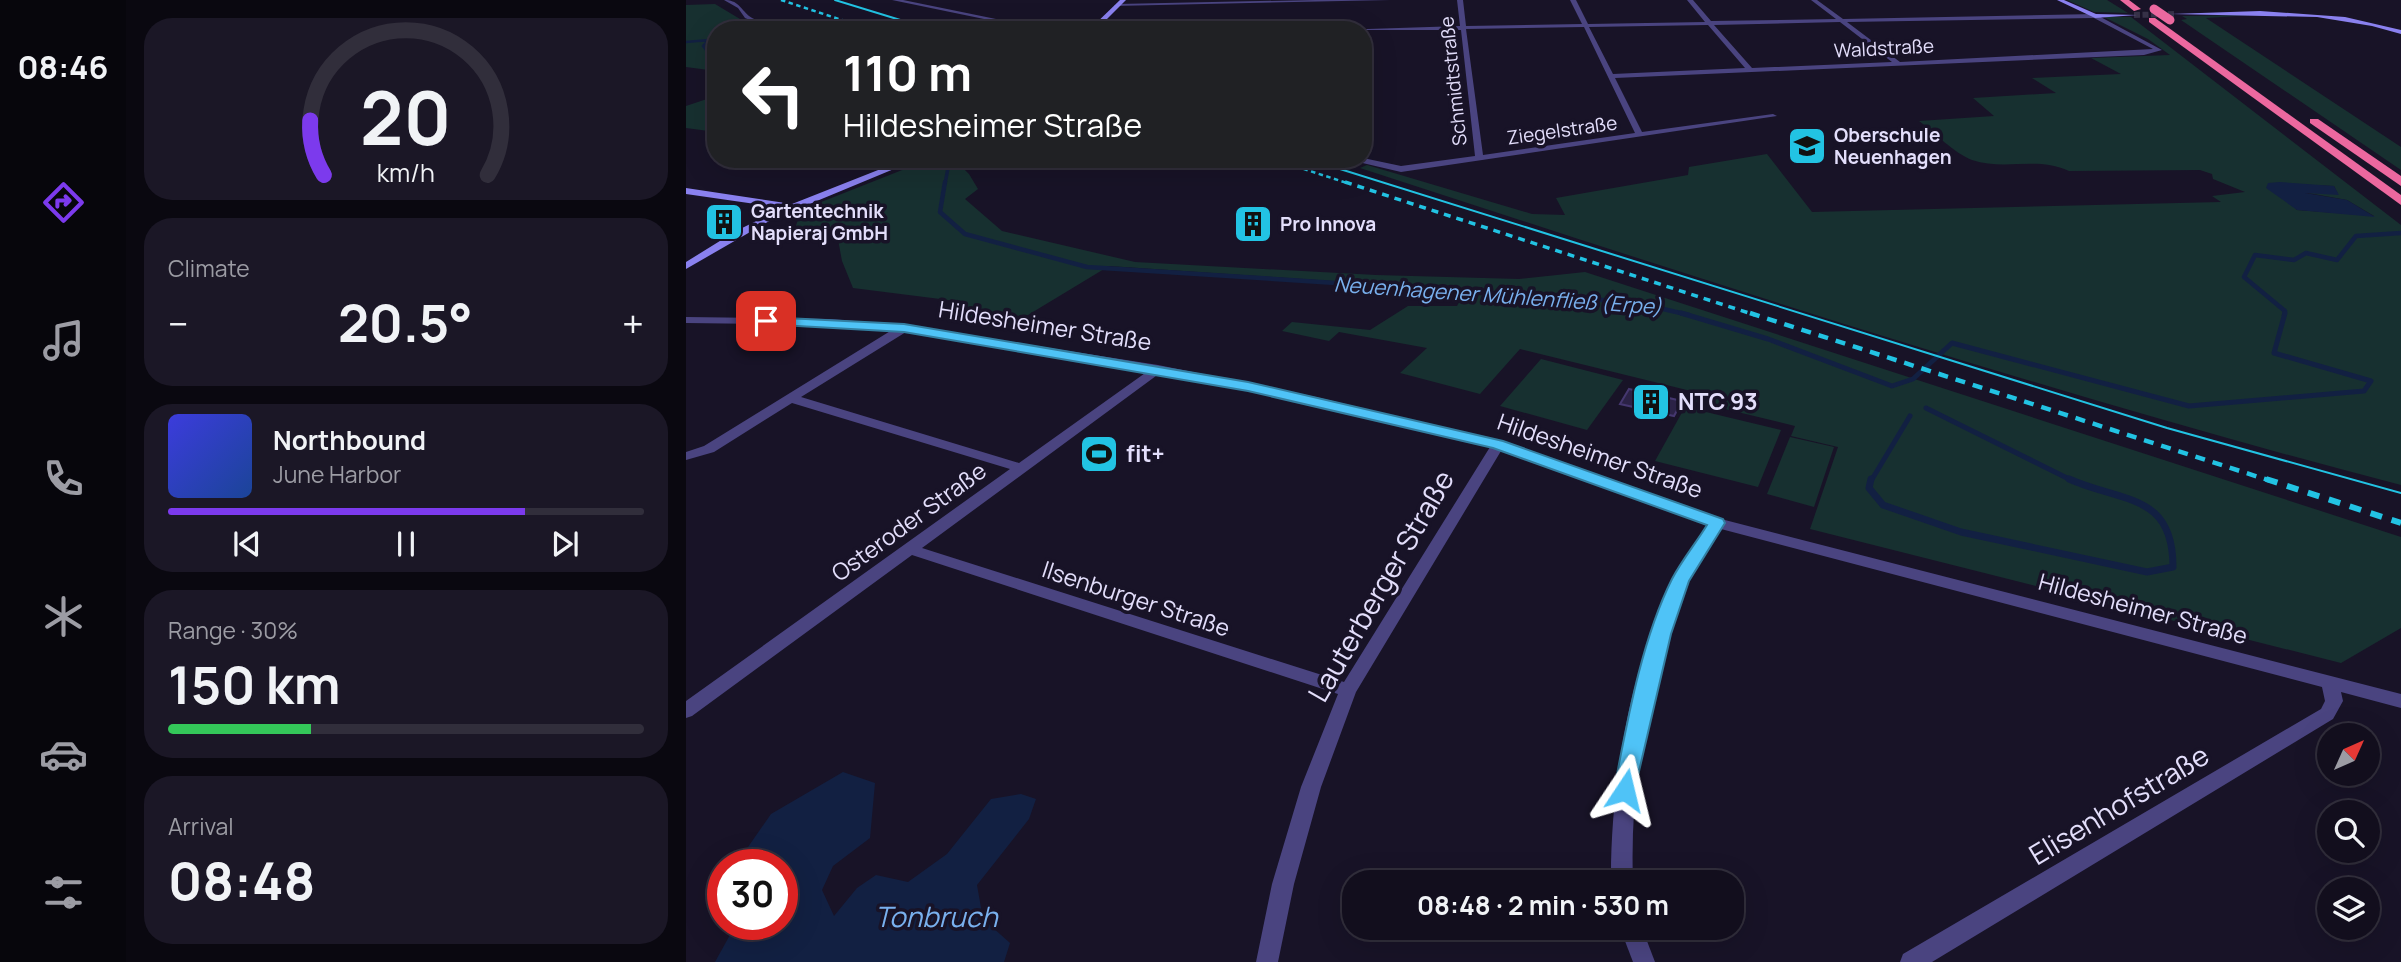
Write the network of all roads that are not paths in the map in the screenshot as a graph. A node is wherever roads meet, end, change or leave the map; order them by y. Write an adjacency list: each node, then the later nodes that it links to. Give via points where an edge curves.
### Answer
1 (727, 0): 21 (street)
2 (895, 0): 16 (street)
3 (958, 0): 16 (street)
4 (1123, 0): 15 (street)
5 (1363, 0): 6 (street); 14 (street)
6 (1387, 0)
7 (1460, 0): 27 (street, Schmidtstraße)
8 (1573, 0): 26 (street)
9 (1690, 0): 25 (street)
10 (1814, 0): 24 (street)
11 (2060, 0): 19 (street)
12 (2124, 0): 17 (highway)
13 (2141, 0): 18 (highway)
14 (1275, 1): 15 (street)
15 (1118, 6): 23 (street)
16 (937, 9): 22 (street)
17 (2135, 12): 18 (highway); 19 (street)
18 (2153, 15): 20 (highway, bridge); 42 (highway)
19 (2095, 16): 24 (street); 30 (street, Waldstraße, via 2159,50)
20 (2172, 17): 29 (street, via 2321,14); 33 (highway)
21 (757, 21)
22 (1000, 21)
23 (1102, 21)
24 (1841, 21): 25 (street); 30 (street)
25 (1709, 23): 26 (street); 31 (street)
26 (1584, 26): 27 (street); 32 (street)
27 (1463, 27): 28 (street); 37 (street, Schmidtstraße)
28 (1372, 29)
29 (2401, 32)
30 (1899, 64): 31 (street, Waldstraße)
31 (1750, 70): 32 (street, Waldstraße)
32 (1609, 76): 36 (street)
33 (2264, 86)
34 (2298, 110): 40 (highway)
35 (1773, 116): 36 (street, Ziegelstraße)
36 (1640, 135): 37 (street, Ziegelstraße)
37 (1479, 158): 38 (street, Ziegelstraße, via 1401,169)
38 (1372, 162)
39 (891, 168): 43 (street)
40 (2401, 182)
41 (686, 191): 43 (street)
42 (2401, 201)
43 (792, 207): 44 (street, via 729,238)
44 (686, 266)
45 (686, 320): 46 (street, Hildesheimer Straße)
46 (904, 328): 47 (street, Hildesheimer Straße); 48 (street)
47 (1158, 369): 49 (street, Hildesheimer Straße); 51 (street, Osteroder Straße)
48 (790, 398): 50 (street, via 709,449); 51 (street)
49 (1497, 445): 52 (street, Hildesheimer Straße); 55 (street, Lauterberger Straße)
50 (686, 456)
51 (1022, 468): 53 (street, Osteroder Straße)
52 (1717, 523): 54 (street, Hildesheimer Straße); 58 (street, via 1681,580 1661,634 1625,790)
53 (910, 549): 55 (street, Ilsenburger Straße); 57 (street, Osteroder Straße)
54 (2330, 683): 56 (street, Hildesheimer Straße); 62 (street, Elisenhofstraße, via 2334,701 2328,714)
55 (1348, 690): 60 (street, Lauterberger Straße, via 1311,787)
56 (2401, 701)
57 (686, 711)
58 (1621, 870)
59 (1636, 940): 61 (street)
60 (1267, 962)
61 (1644, 962)
62 (1911, 962)

